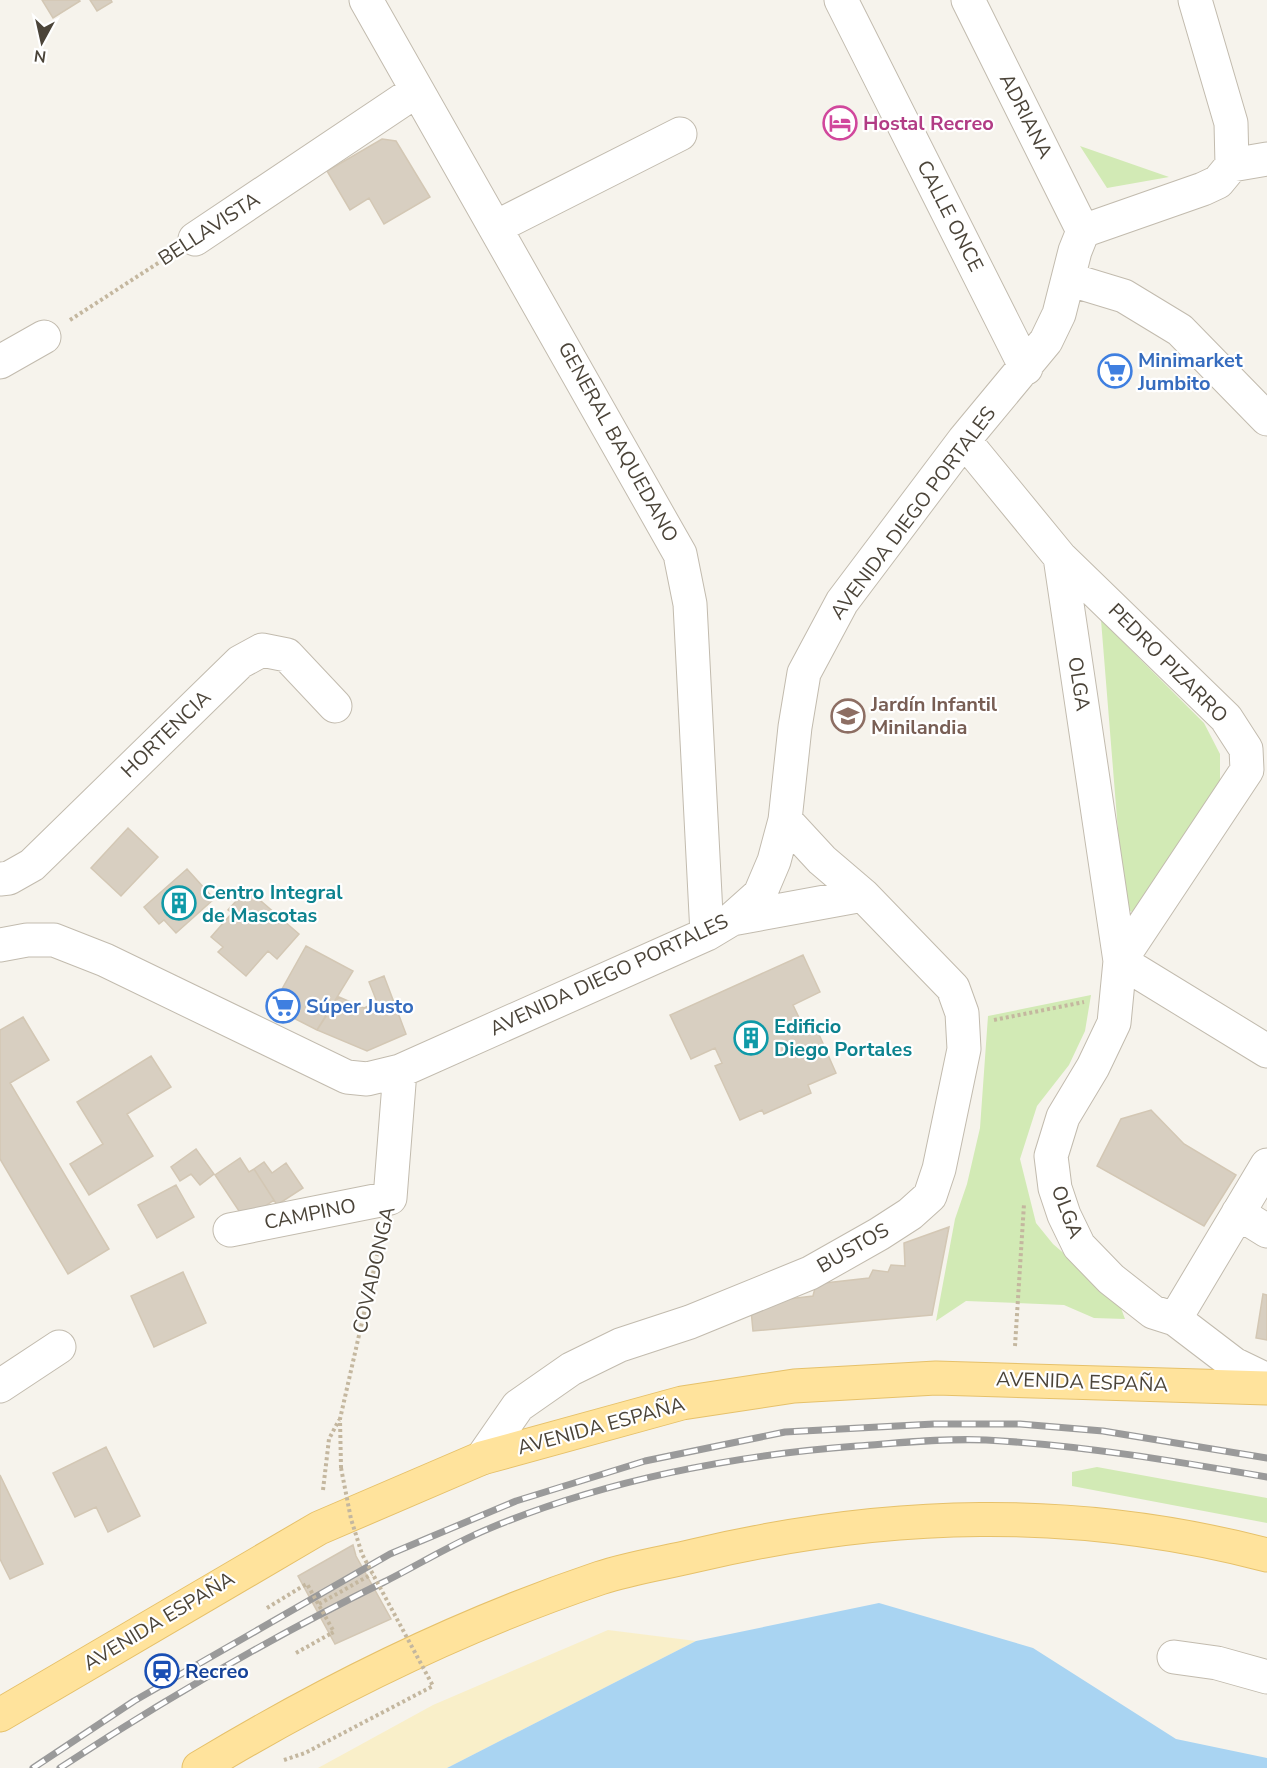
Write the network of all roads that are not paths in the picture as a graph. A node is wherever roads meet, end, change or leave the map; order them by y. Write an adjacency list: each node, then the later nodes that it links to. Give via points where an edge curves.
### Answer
1 (366, 0): 5 (street, GENERAL BAQUEDANO)
2 (841, 0): 15 (street, CALLE ONCE)
3 (968, 0): 10 (street, ADRIANA)
4 (1195, 0): 8 (street, via 1231,123)
5 (416, 92): 9 (street, GENERAL BAQUEDANO); 11 (street, BELLAVISTA)
6 (680, 134): 9 (street)
7 (1267, 159): 8 (street)
8 (1232, 165): 10 (street, via 1218,182 1203,189)
9 (496, 227): 23 (street, GENERAL BAQUEDANO, via 680,554 690,604)
10 (1083, 231): 12 (street, AVENIDA DIEGO PORTALES)
11 (195, 239)
12 (1068, 279): 15 (street, AVENIDA DIEGO PORTALES, via 1059,314); 16 (street, via 1124,296 1180,330)
13 (44, 337): 14 (street)
14 (0, 362)
15 (1026, 368): 17 (street, AVENIDA DIEGO PORTALES)
16 (1267, 419)
17 (964, 440): 18 (street); 20 (street, AVENIDA DIEGO PORTALES, via 842,602 804,673)
18 (1060, 557): 25 (street, OLGA); 25 (street, PEDRO PIZARRO, via 1226,718 1246,749 1247,770)
19 (335, 706): 21 (street, HORTENCIA, via 287,655 262,650 240,662 32,865)
20 (785, 820): 22 (street, BUSTOS); 23 (street, AVENIDA DIEGO PORTALES, via 760,894)
21 (0, 879)
22 (863, 896): 23 (street); 38 (street, BUSTOS, via 953,988 962,1013 964,1049 930,1196 879,1234 810,1273 690,1322 620,1345 571,1369 518,1406)
23 (720, 926): 27 (street, AVENIDA DIEGO PORTALES)
24 (1, 941): 27 (street, AVENIDA DIEGO PORTALES, via 54,940 105,960 347,1077 367,1079)
25 (1120, 961): 26 (street); 33 (street, OLGA, via 1114,1023 1093,1068 1062,1117 1051,1156 1055,1188 1079,1246 1137,1300)
26 (1267, 1051)
27 (400, 1071): 29 (street, COVADONGA)
28 (1267, 1165): 30 (street)
29 (390, 1198): 31 (street, CAMPINO)
30 (1238, 1214): 32 (street); 33 (street)
31 (230, 1230)
32 (1267, 1231)
33 (1175, 1319): 35 (street, OLGA, via 1234,1364)
34 (59, 1347): 36 (street)
35 (1267, 1380)
36 (0, 1386)
37 (1267, 1388): 38 (main road, AVENIDA ESPAÑA, via 936,1378 794,1386 682,1403)
38 (482, 1458): 42 (main road, AVENIDA ESPAÑA, via 319,1528)
39 (1267, 1556): 43 (main road, via 1163,1532 1048,1520 912,1520 778,1537 602,1578 472,1628 284,1717)
40 (1174, 1657): 41 (street, via 1217,1663)
41 (1267, 1677)
42 (0, 1715)
43 (198, 1768)

